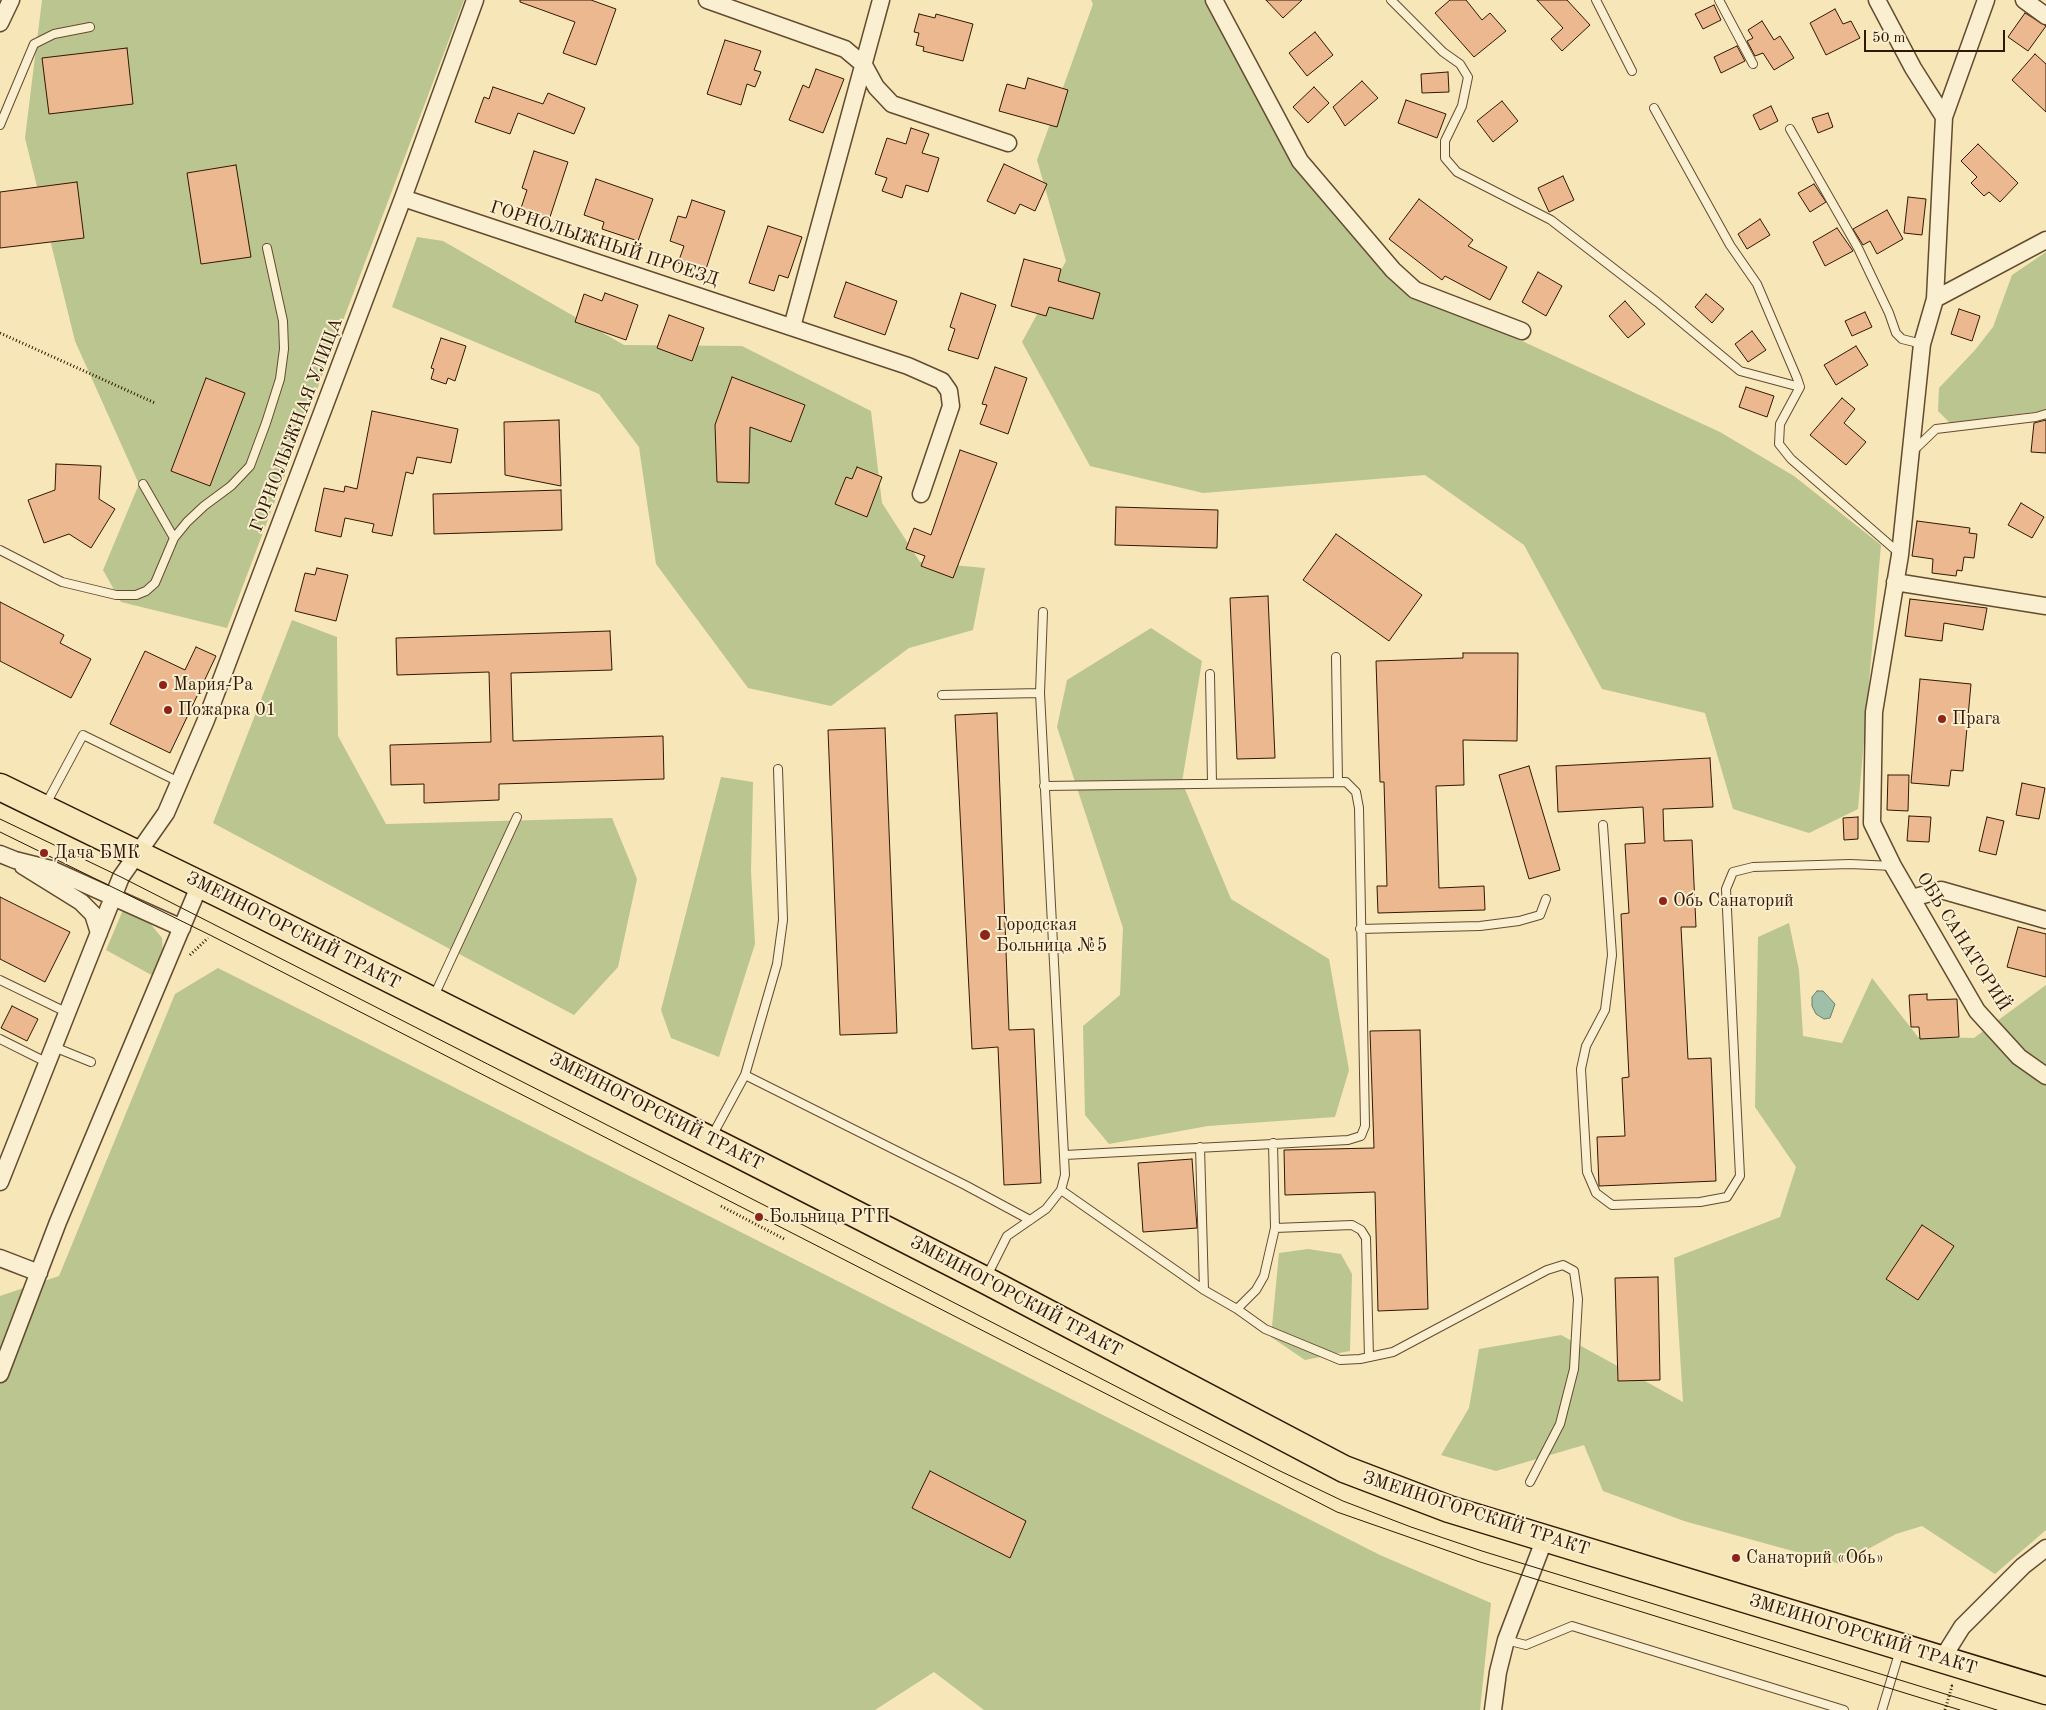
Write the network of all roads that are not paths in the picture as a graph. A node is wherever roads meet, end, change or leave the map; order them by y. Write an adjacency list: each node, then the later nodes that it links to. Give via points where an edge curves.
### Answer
1 (12, 0): 13 (street)
2 (475, 0): 24 (street, ГОРНОЛЫЖНАЯ УЛИЦА)
3 (707, 0): 16 (street, via 845,49)
4 (881, 0): 16 (street)
5 (1214, 0): 29 (street, via 1300,161 1393,270 1415,290)
6 (1391, 0): 31 (lane, via 1443,52 1460,64 1468,77 1462,106 1445,140 1445,158 1457,172 1551,220 1740,371)
7 (1596, 0): 17 (lane)
8 (1718, 0): 15 (lane)
9 (1877, 0): 20 (street, via 1913,68)
10 (1986, 0): 20 (street, ОБЬ САНАТОРИЙ)
11 (2024, 0): 12 (street)
12 (2046, 16)
13 (0, 22)
14 (90, 26): 18 (lane, via 54,34 34,44)
15 (1753, 64)
16 (864, 65): 23 (street, via 876,87 892,104); 28 (street)
17 (1632, 72)
18 (3, 107): 21 (lane)
19 (1654, 108): 31 (lane, via 1730,245 1757,284)
20 (1944, 117): 27 (street, ОБЬ САНАТОРИЙ)
21 (0, 125)
22 (1790, 129): 30 (lane, via 1858,248 1896,333 1902,339)
23 (1008, 143)
24 (403, 198): 28 (street, ГОРНОЛЫЖНЫЙ ПРОЕЗД); 47 (street, ГОРНОЛЫЖНАЯ УЛИЦА, via 235,647)
25 (2046, 240): 27 (street)
26 (267, 248): 36 (lane, via 283,321 284,349 280,379 269,414 250,466 232,486 204,506)
27 (1935, 300): 30 (street, ОБЬ САНАТОРИЙ)
28 (792, 327): 35 (street, ГОРНОЛЫЖНЫЙ ПРОЕЗД, via 908,366 942,381 949,392 951,406)
29 (1522, 331)
30 (1922, 344): 33 (street, ОБЬ САНАТОРИЙ)
31 (1800, 387): 38 (lane, via 1780,424 1779,444 1791,459)
32 (2046, 414): 33 (lane, via 1936,429)
33 (1910, 454): 38 (street, ОБЬ САНАТОРИЙ)
34 (143, 484): 36 (lane)
35 (921, 494)
36 (174, 538): 37 (lane, via 155,583 136,595 116,595 62,582)
37 (0, 550)
38 (1900, 555): 39 (street, ОБЬ САНАТОРИЙ)
39 (1895, 582): 40 (street); 57 (street, ОБЬ САНАТОРИЙ, via 1874,712 1872,823)
40 (2046, 606)
41 (1043, 612): 44 (lane)
42 (1336, 657): 48 (lane)
43 (1210, 674): 49 (lane)
44 (1040, 693): 45 (lane); 50 (lane)
45 (942, 694)
46 (778, 769): 72 (lane, via 783,920 777,964)
47 (179, 782): 52 (lane, via 83,735); 55 (street, ГОРНОЛЫЖНАЯ УЛИЦА, via 166,813)
48 (1338, 782): 49 (lane); 64 (lane, via 1346,782 1356,792 1359,808)
49 (1212, 784): 50 (lane)
50 (1044, 786): 77 (lane)
51 (0, 787): 52 (highway, ЗМЕИНОГОРСКИЙ ТРАКТ)
52 (43, 808): 55 (highway, ЗМЕИНОГОРСКИЙ ТРАКТ)
53 (517, 817): 67 (lane)
54 (1603, 825): 57 (lane, via 1612,955 1606,1010 1586,1046 1581,1069 1587,1172 1596,1192 1612,1205 1700,1202 1727,1197 1740,1176 1726,888 1734,872 1753,867)
55 (137, 854): 58 (highway, ЗМЕИНОГОРСКИЙ ТРАКТ); 59 (street, ГОРНОЛЫЖНАЯ УЛИЦА, via 121,877)
56 (7, 857): 59 (street, via 51,869); 65 (street, via 81,902 92,914)
57 (1893, 866): 60 (street, ОБЬ САНАТОРИЙ)
58 (200, 884): 63 (street); 67 (highway, ЗМЕИНОГОРСКИЙ ТРАКТ)
59 (113, 897): 63 (street); 65 (street, ГОРНОЛЫЖНАЯ УЛИЦА)
60 (1912, 898): 62 (street, via 1941,890); 73 (street, ОБЬ САНАТОРИЙ, via 1977,1010 2019,1057)
61 (1546, 899): 64 (lane, via 1540,915 1519,920 1480,926)
62 (2046, 920)
63 (182, 928): 83 (street)
64 (1360, 929): 75 (lane, via 1366,1126 1361,1136 1348,1140)
65 (99, 933): 68 (street, ГОРНОЛЫЖНАЯ УЛИЦА)
66 (0, 980): 68 (lane)
67 (433, 1000): 74 (highway, ЗМЕИНОГОРСКИЙ ТРАКТ)
68 (68, 1013): 70 (street, ГОРНОЛЫЖНАЯ УЛИЦА)
69 (0, 1039): 70 (lane)
70 (51, 1055): 71 (lane); 78 (street, ГОРНОЛЫЖНАЯ УЛИЦА)
71 (90, 1062)
72 (745, 1075): 74 (lane); 80 (lane)
73 (2046, 1076)
74 (710, 1140): 84 (highway, ЗМЕИНОГОРСКИЙ ТРАКТ)
75 (1273, 1143): 76 (lane); 81 (lane)
76 (1200, 1147): 77 (lane); 85 (lane)
77 (1065, 1155): 79 (lane)
78 (0, 1182)
79 (1061, 1190): 80 (lane, via 1046,1209); 85 (lane)
80 (1030, 1220): 84 (lane, via 1007,1236)
81 (1275, 1228): 86 (lane, via 1264,1276 1256,1290); 87 (lane, via 1352,1225 1361,1230 1366,1238)
82 (0, 1258): 83 (street)
83 (39, 1273): 88 (street)
84 (985, 1280): 90 (highway, ЗМЕИНОГОРСКИЙ ТРАКТ, via 1344,1469 1449,1509)
85 (1204, 1290): 86 (lane)
86 (1237, 1309): 87 (lane, via 1265,1329 1340,1360)
87 (1369, 1357): 89 (lane, via 1393,1352 1547,1270 1563,1265 1574,1271 1578,1299 1574,1369 1560,1424)
88 (0, 1374)
89 (1530, 1482)
90 (1544, 1538): 92 (street); 93 (highway, ЗМЕИНОГОРСКИЙ ТРАКТ)
91 (2046, 1548): 94 (street, via 2023,1566 1962,1627)
92 (1506, 1640): 96 (street); 97 (lane, via 1526,1646 1572,1626)
93 (1901, 1647): 94 (highway, ЗМЕИНОГОРСКИЙ ТРАКТ); 98 (lane)
94 (1942, 1659): 95 (highway, ЗМЕИНОГОРСКИЙ ТРАКТ)
95 (2046, 1691)
96 (1493, 1710)
97 (1844, 1710)
98 (1882, 1710)

